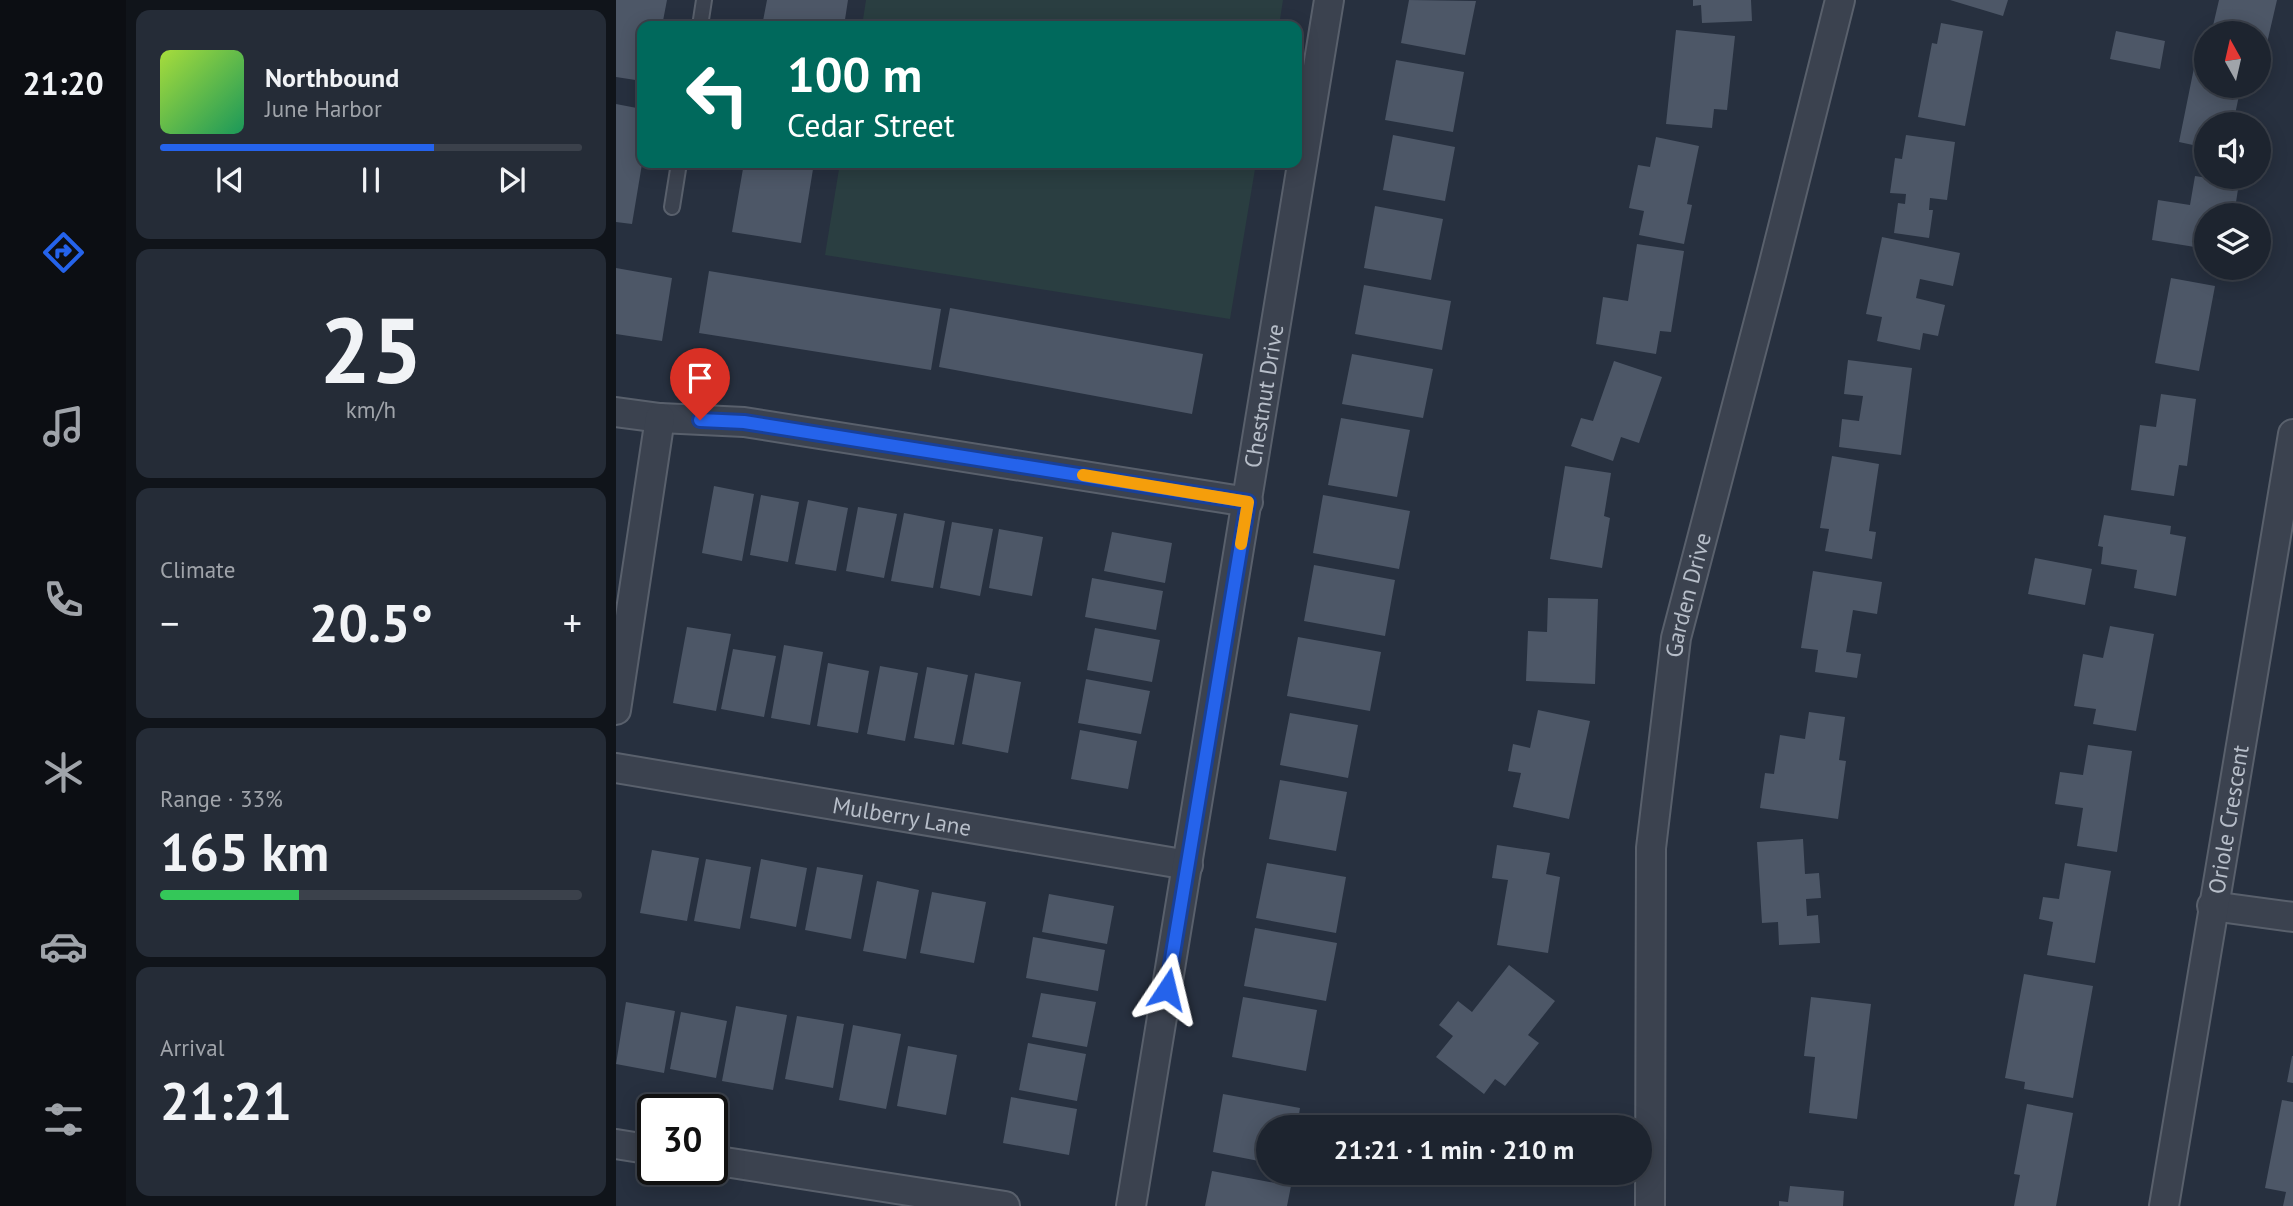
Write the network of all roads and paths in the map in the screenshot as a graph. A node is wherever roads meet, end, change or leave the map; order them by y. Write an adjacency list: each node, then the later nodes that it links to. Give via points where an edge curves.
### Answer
1 (704, 0): 4 (lane)
2 (1329, 0): 5 (street, Chestnut Drive)
3 (1840, 0): 18 (street, Garden Drive, via 1676,638 1651,849)
4 (701, 21)
5 (1302, 167)
6 (678, 168): 8 (lane)
7 (1302, 168): 12 (street, Chestnut Drive)
8 (672, 207)
9 (616, 412): 10 (street)
10 (660, 418): 12 (street, via 744,422); 13 (street)
11 (2293, 434): 16 (street, Oriole Crescent)
12 (1248, 502): 15 (street, Chestnut Drive)
13 (616, 710)
14 (616, 768): 15 (street, Mulberry Lane)
15 (1188, 865): 24 (street, Chestnut Drive)
16 (2212, 906): 17 (street); 26 (street, Oriole Crescent)
17 (2293, 917)
18 (1646, 1115)
19 (616, 1144): 20 (street)
20 (637, 1147)
21 (728, 1163): 23 (street)
22 (1648, 1185): 25 (street, Garden Drive)
23 (1005, 1206)
24 (1131, 1206)
25 (1650, 1206)
26 (2164, 1206)

